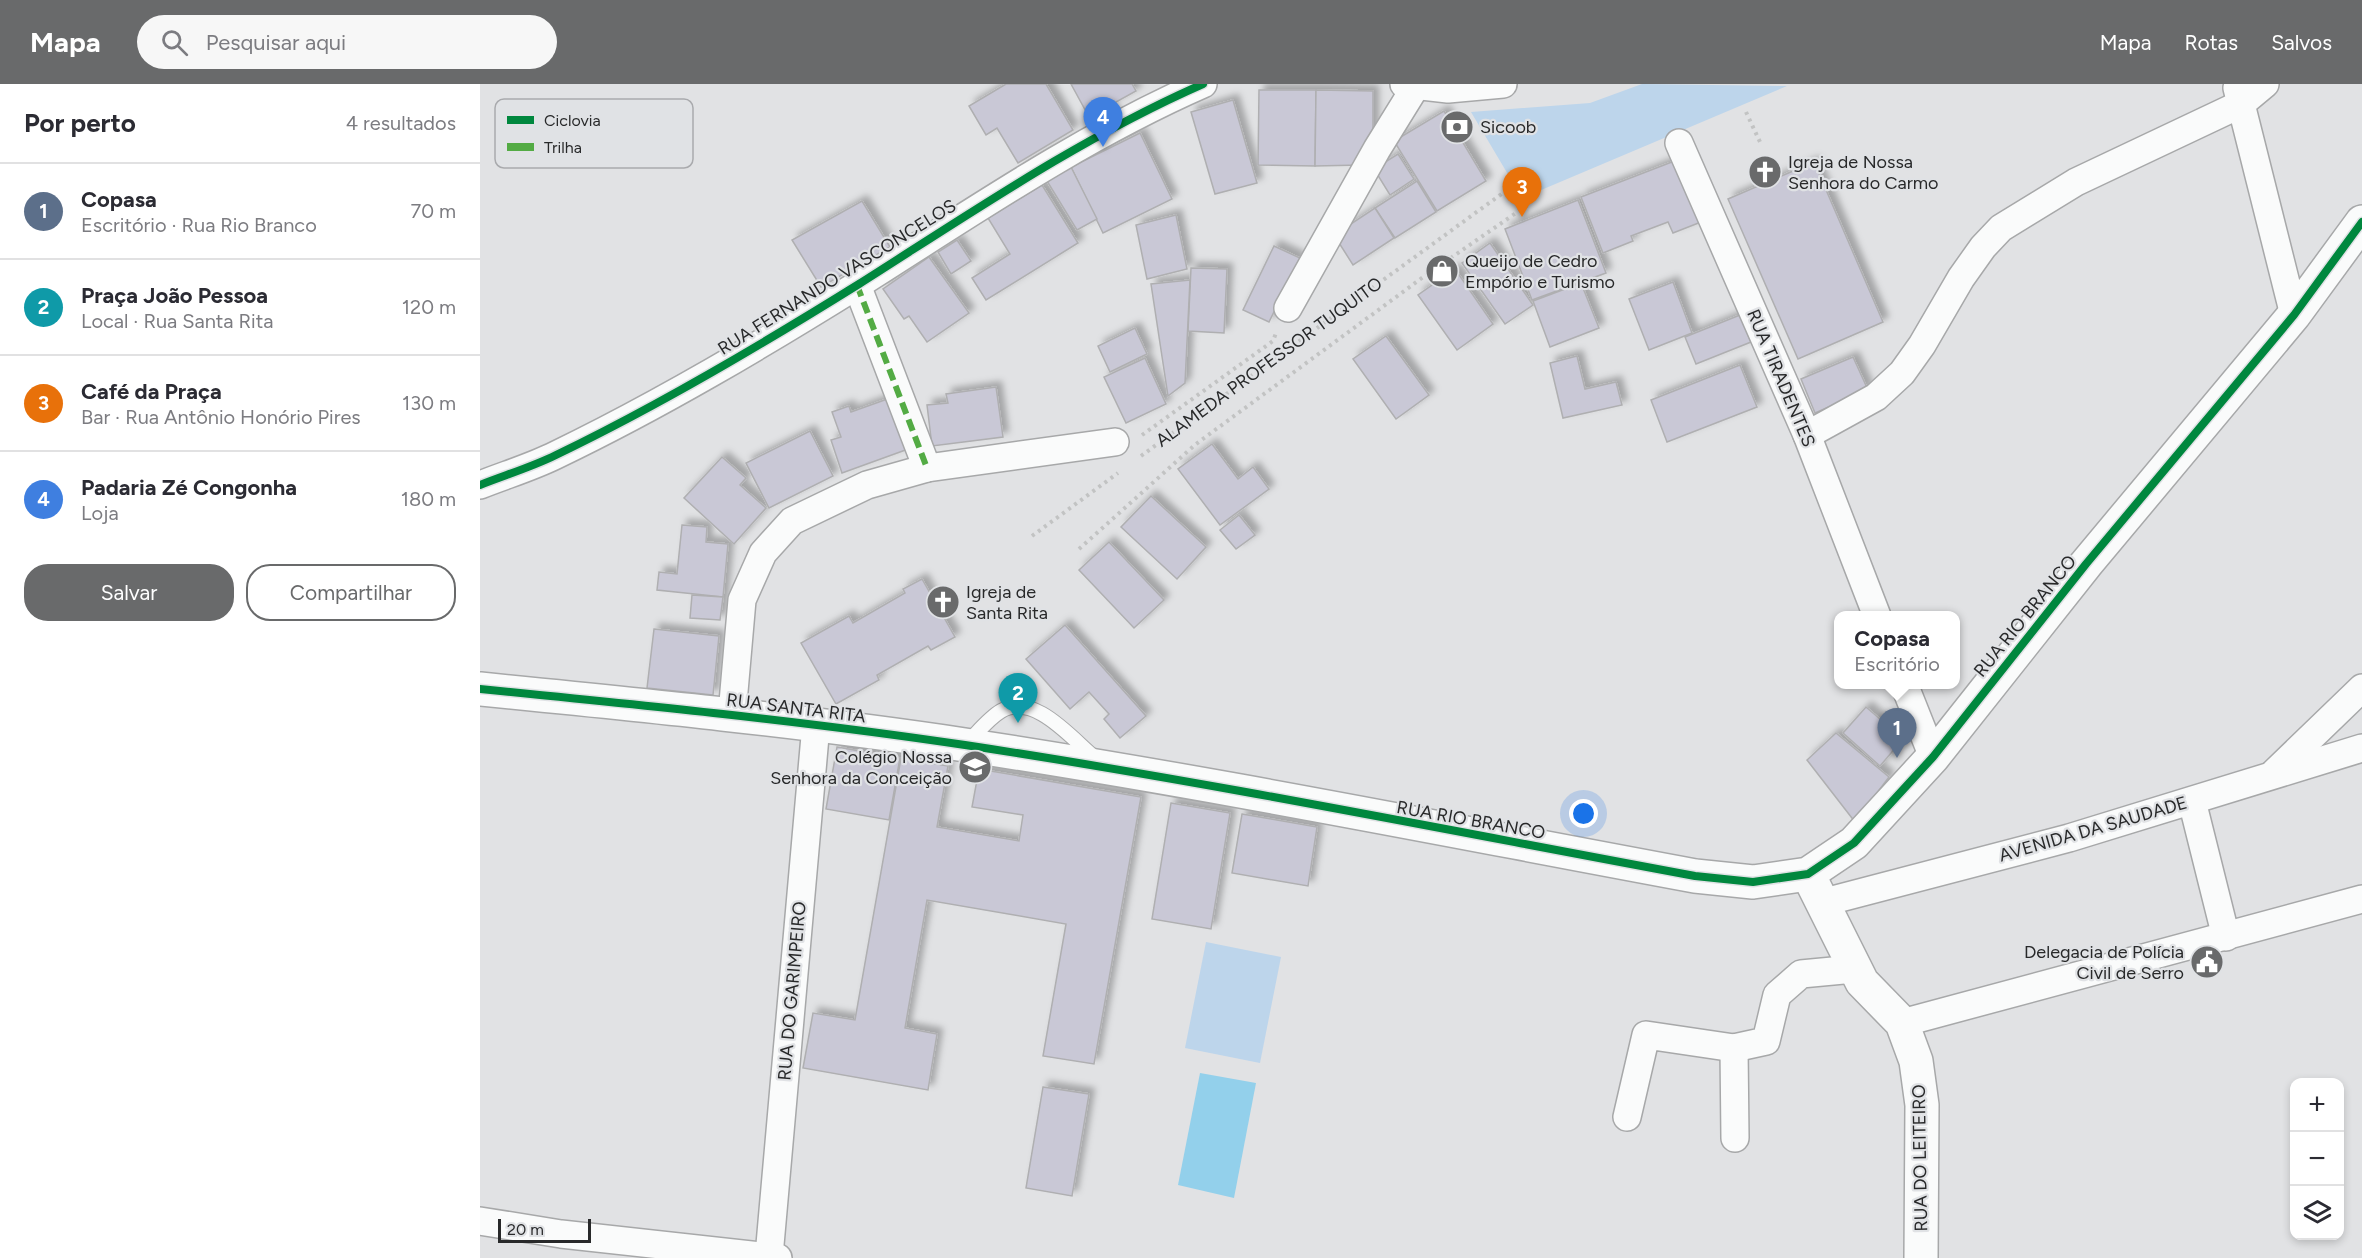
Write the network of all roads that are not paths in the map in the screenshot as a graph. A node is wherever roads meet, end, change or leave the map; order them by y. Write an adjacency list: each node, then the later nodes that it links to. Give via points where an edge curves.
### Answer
1 (1203, 84): 8 (street, RUA FERNANDO VASCONCELOS, via 1152,108 1006,190)
2 (1503, 84): 4 (street, via 1448,89)
3 (2265, 84): 5 (street)
4 (1420, 85): 9 (street, via 1377,149)
5 (2239, 94): 10 (street); 11 (street, via 2076,182 2001,228 1961,278 1902,373 1876,397)
6 (1678, 142): 11 (street, RUA TIRADENTES)
7 (2362, 222): 10 (street, RUA RIO BRANCO)
8 (857, 285): 13 (street); 14 (street, RUA FERNANDO VASCONCELOS, via 725,364 555,456)
9 (1288, 308)
10 (2294, 315): 23 (street, RUA RIO BRANCO, via 2086,564)
11 (1807, 435): 15 (street, RUA TIRADENTES)
12 (1115, 442): 13 (street)
13 (927, 468): 19 (street, via 867,485 832,500 792,521 763,552 742,600)
14 (480, 485)
15 (1875, 611)
16 (2362, 688): 25 (street)
17 (480, 689): 19 (street, RUA SANTA RITA)
18 (1906, 689): 23 (street)
19 (732, 714): 20 (street, RUA SANTA RITA)
20 (816, 725): 21 (street, RUA SANTA RITA); 36 (street, RUA DO GARIMPEIRO)
21 (965, 745): 24 (street, RUA SANTA RITA); 24 (lane, via 1000,711 1027,706)
22 (2362, 748): 25 (street, AVENIDA DA SAUDADE)
23 (1933, 757): 27 (street, RUA RIO BRANCO)
24 (1107, 768): 27 (street, RUA RIO BRANCO, via 1695,876)
25 (2272, 774): 26 (street, AVENIDA DA SAUDADE)
26 (2192, 801): 27 (street, AVENIDA DA SAUDADE, via 2069,838); 29 (street)
27 (1815, 888): 30 (street, RUA DO LEITEIRO)
28 (2362, 899): 29 (street)
29 (2226, 937): 31 (street)
30 (1854, 969): 31 (street, RUA DO LEITEIRO); 32 (street, via 1801,974 1777,995 1766,1041)
31 (1902, 1023): 37 (street, RUA DO LEITEIRO, via 1917,1061 1922,1105)
32 (1734, 1048): 33 (street, via 1646,1035); 34 (street)
33 (1627, 1117)
34 (1735, 1138)
35 (480, 1221): 36 (street, via 561,1234)
36 (774, 1257)
37 (1921, 1258)

